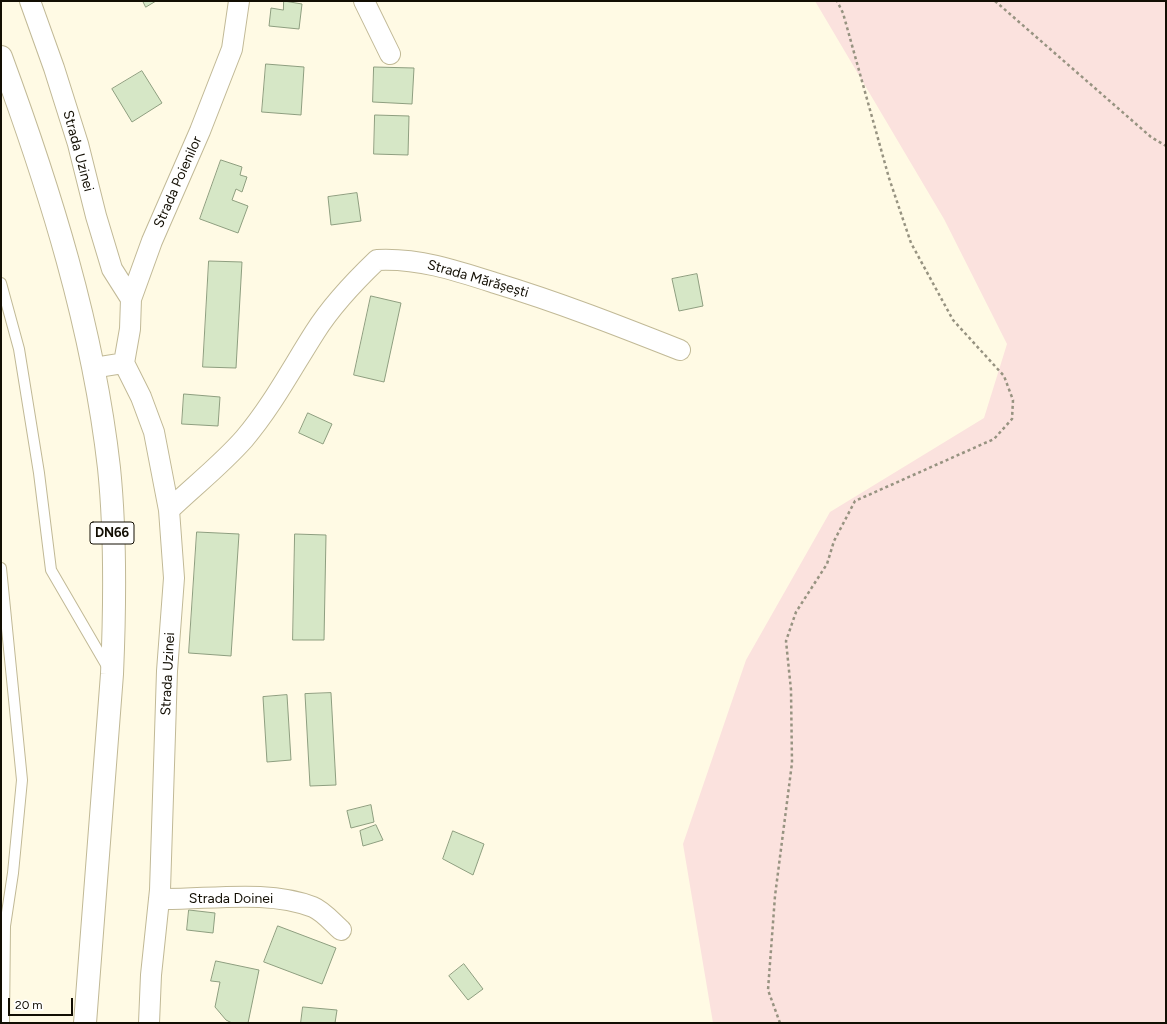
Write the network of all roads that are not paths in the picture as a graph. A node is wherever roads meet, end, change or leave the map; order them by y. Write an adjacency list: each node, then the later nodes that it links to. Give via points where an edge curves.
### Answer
1 (30, 1): 7 (street, Strada Uzinei, via 78,144 112,269)
2 (239, 1): 7 (street, Strada Poienilor, via 232,49 152,241)
3 (364, 1): 4 (street)
4 (390, 54)
5 (1, 57): 10 (main road, DN66, via 65,248)
6 (1, 283): 13 (lane, via 19,349 38,466 51,570)
7 (131, 299): 9 (street, Strada Poienilor, via 130,329)
8 (680, 350): 11 (street, Strada Mărășești, via 520,290 437,265 396,259 376,260 353,283 315,331 284,384 245,438 208,477)
9 (124, 363): 10 (street); 11 (street, Strada Uzinei, via 141,397 154,432)
10 (93, 368): 13 (main road, DN66, via 109,468 114,571)
11 (169, 510): 14 (street, Strada Uzinei, via 174,578 167,671)
12 (1, 568): 16 (lane, via 22,780 5,926)
13 (112, 674): 17 (main road, DN66)
14 (159, 899): 15 (street, Strada Doinei, via 193,900 252,896 287,900 315,907); 18 (street, Strada Uzinei)
15 (341, 930)
16 (4, 1023)
17 (85, 1023)
18 (149, 1023)

